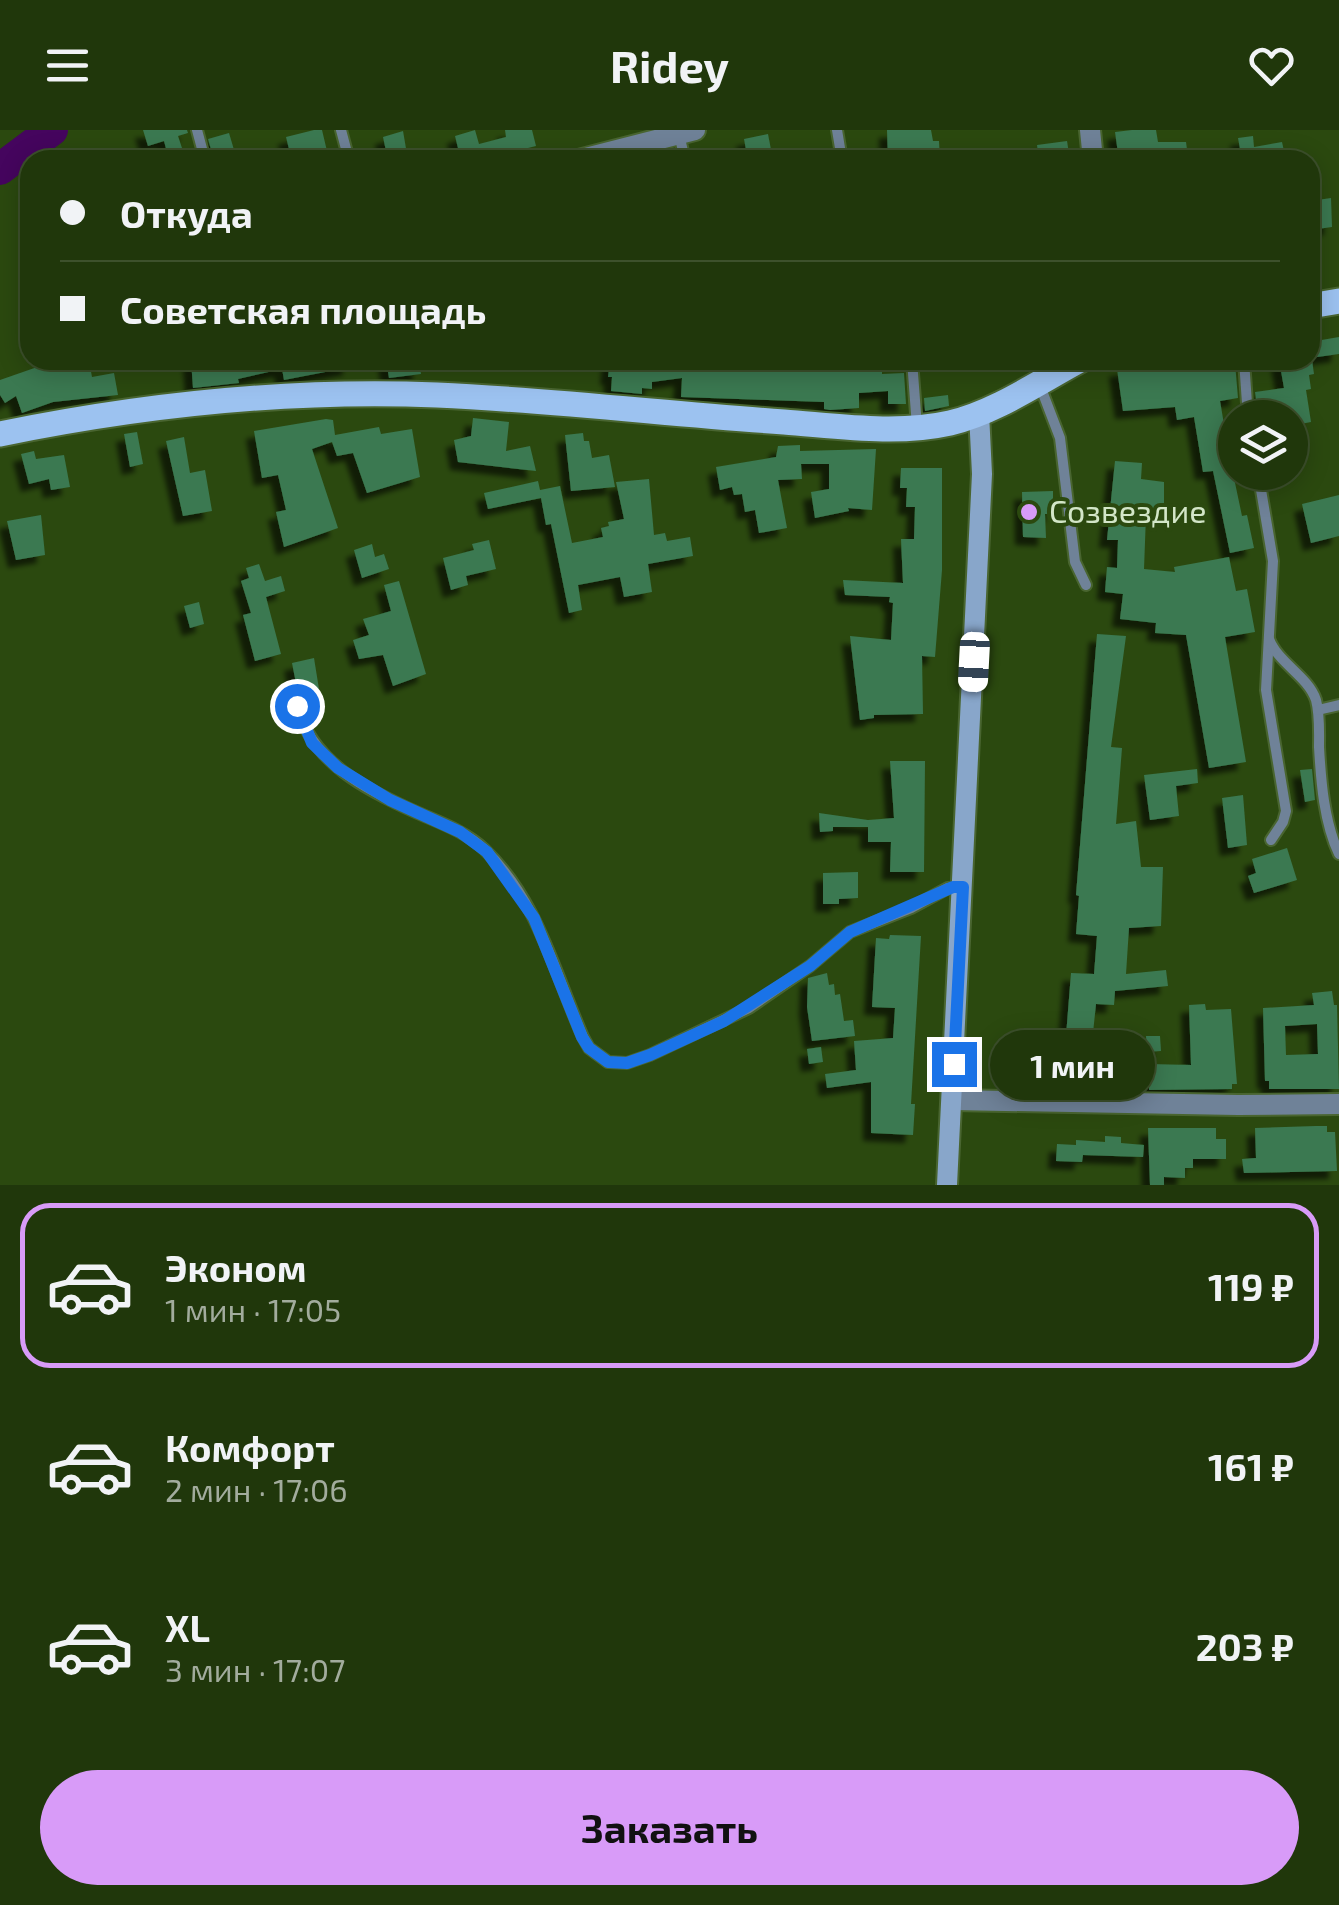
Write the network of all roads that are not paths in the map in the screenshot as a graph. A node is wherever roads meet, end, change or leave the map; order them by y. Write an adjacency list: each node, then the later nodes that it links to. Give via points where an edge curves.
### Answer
1 (687, 132): 2 (street)
2 (617, 150)
3 (913, 370): 9 (lane)
4 (1061, 370): 6 (main road)
5 (1245, 370): 7 (lane)
6 (1039, 382): 8 (main road); 12 (lane, via 1060,438 1075,562)
7 (1248, 400)
8 (980, 413): 9 (main road); 19 (street)
9 (917, 427): 10 (main road, via 371,395 140,410)
10 (0, 434)
11 (1261, 490): 13 (lane, via 1272,549)
12 (1086, 586)
13 (1268, 633): 16 (lane); 17 (lane, via 1266,690 1286,811)
14 (1339, 705): 16 (lane)
15 (297, 706): 19 (lane, via 312,743 338,768 487,852 534,918 582,1037 608,1062 650,1055 724,1021 850,932)
16 (1318, 710): 18 (lane, via 1323,783)
17 (1271, 840)
18 (1339, 854)
19 (963, 887): 20 (street)
20 (953, 1100): 21 (street); 22 (street)
21 (1339, 1104)
22 (946, 1185)

